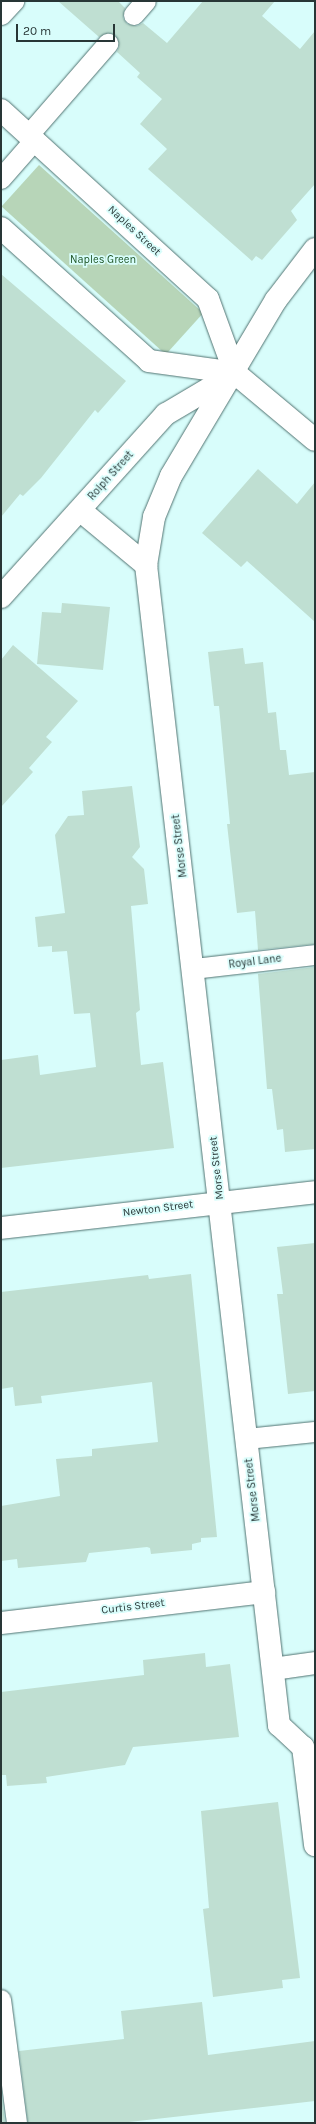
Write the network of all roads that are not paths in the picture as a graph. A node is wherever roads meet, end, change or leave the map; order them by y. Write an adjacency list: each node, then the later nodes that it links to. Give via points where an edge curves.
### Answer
1 (13, 1): 2 (street)
2 (1, 14)
3 (108, 44): 5 (lane)
4 (1, 110): 5 (street, Naples Street)
5 (32, 137): 6 (lane); 9 (street, Naples Street, via 208,299)
6 (1, 178)
7 (1, 228): 9 (street, via 149,361)
8 (315, 249): 9 (street, Rolph Street, via 276,300)
9 (235, 373): 10 (street); 11 (street, Rolph Street, via 166,414); 12 (street, Rolph Street, via 171,476 154,517)
10 (315, 440)
11 (80, 511): 12 (street); 13 (street, Rolph Street)
12 (146, 565): 15 (street, Morse Street)
13 (1, 597)
14 (315, 955): 15 (lane, Royal Lane)
15 (194, 969): 17 (street, Morse Street)
16 (315, 1192): 17 (street, Newton Street)
17 (220, 1202): 18 (street, Newton Street); 20 (street, Morse Street)
18 (1, 1228)
19 (315, 1432): 20 (lane)
20 (247, 1440): 21 (street, Morse Street)
21 (264, 1592): 22 (street, Curtis Street); 24 (street, Morse Street)
22 (1, 1623)
23 (315, 1663): 24 (street)
24 (273, 1669): 25 (street, Morse Street, via 279,1725 303,1747)
25 (315, 1845)
26 (1, 2000): 27 (lane)
27 (17, 2123)

